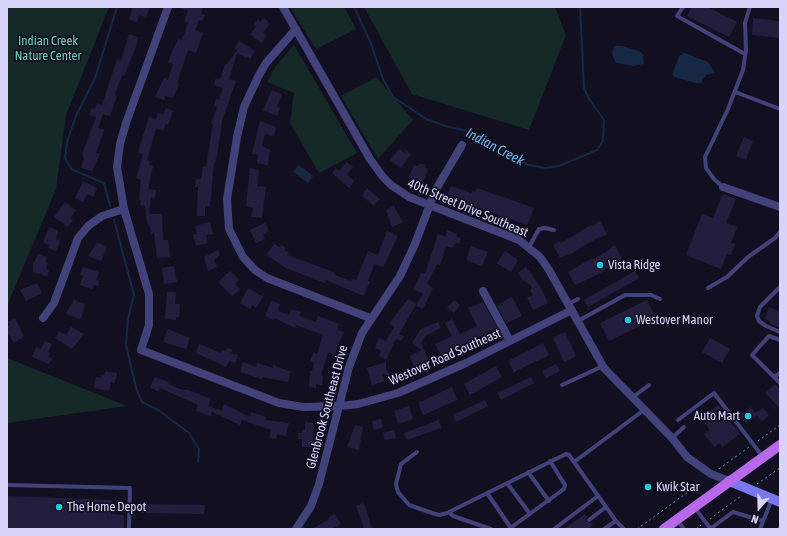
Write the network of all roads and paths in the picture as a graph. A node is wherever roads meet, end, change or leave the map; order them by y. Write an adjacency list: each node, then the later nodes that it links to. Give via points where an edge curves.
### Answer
1 (168, 7): 13 (street, via 120,144 117,167)
2 (283, 7): 5 (street, 40th Street Drive Southeast)
3 (682, 7): 6 (lane, via 677,16)
4 (750, 7): 6 (lane, via 745,23)
5 (296, 30): 11 (street, 40th Street Drive Southeast, via 370,159 383,177 400,192); 24 (street, via 266,63 244,107 227,199 229,229 243,257 267,278)
6 (746, 54): 7 (lane)
7 (735, 92): 8 (lane); 10 (lane, via 705,157 706,168 714,179)
8 (780, 109)
9 (462, 145): 11 (street, Glenbrook Southeast Drive)
10 (724, 186): 12 (street)
11 (429, 206): 16 (street, 40th Street Drive Southeast, via 518,240); 24 (street, Glenbrook Southeast Drive, via 400,276)
12 (780, 207)
13 (124, 208): 23 (street, via 102,216 88,226 78,238 54,303); 36 (street, Westover Road Southeast, via 149,294 149,325 141,350 279,403 303,407)
14 (554, 230): 16 (lane, via 539,230)
15 (780, 232): 17 (lane, via 727,277)
16 (529, 247): 22 (street, 40th Street Drive Southeast, via 550,270)
17 (708, 288)
18 (779, 289): 26 (lane, via 760,307 757,316 766,326)
19 (483, 291): 28 (street)
20 (578, 299): 22 (lane)
21 (660, 299): 25 (lane, via 651,295 625,295)
22 (570, 307): 25 (street, 40th Street Drive Southeast); 28 (street, Westover Road Southeast)
23 (43, 318)
24 (370, 318): 36 (street, Glenbrook Southeast Drive, via 355,349)
25 (578, 321): 29 (street, 40th Street Drive Southeast)
26 (780, 332)
27 (780, 340): 31 (lane, via 769,336 752,355)
28 (510, 341): 36 (street, Westover Road Southeast, via 398,393)
29 (603, 366): 33 (lane); 35 (street, 40th Street Drive Southeast)
30 (780, 372): 31 (lane)
31 (774, 377): 32 (lane)
32 (780, 383)
33 (562, 385)
34 (649, 385): 35 (lane)
35 (633, 397): 37 (street, 40th Street Drive Southeast)
36 (340, 406): 73 (street, Glenbrook Southeast Drive, via 311,506)
37 (644, 409): 41 (street, 40th Street Drive Southeast); 47 (lane)
38 (678, 420): 42 (lane, via 714,393)
39 (780, 425): 42 (path)
40 (684, 427): 41 (lane)
41 (672, 438): 51 (street, 40th Street Drive Southeast, via 687,457 711,474)
42 (754, 444): 45 (lane); 49 (path)
43 (780, 445): 45 (main road)
44 (417, 452): 63 (lane, via 401,464 397,477 398,492 409,504 439,515)
45 (763, 457): 51 (main road)
46 (550, 461): 47 (lane, via 566,454); 50 (lane); 60 (lane, via 565,485 564,489)
47 (574, 462): 58 (lane)
48 (780, 468): 55 (path)
49 (719, 469)
50 (528, 472): 53 (lane); 60 (lane)
51 (729, 481): 59 (street); 61 (main road)
52 (702, 482): 78 (path)
53 (507, 483): 56 (lane); 64 (lane)
54 (7, 485): 72 (lane, via 130,488)
55 (754, 486)
56 (487, 493): 63 (lane); 70 (lane)
57 (744, 494): 68 (path)
58 (598, 496): 62 (lane); 75 (lane)
59 (776, 500): 67 (lane)
60 (549, 501): 64 (lane)
61 (694, 507): 66 (main road); 68 (lane)
62 (606, 508): 65 (lane); 69 (lane)
63 (449, 512): 74 (lane, via 453,516)
64 (530, 514): 70 (lane)
65 (589, 520)
66 (677, 520): 79 (main road); 80 (lane)
67 (763, 521): 71 (lane, via 733,512); 82 (lane)
68 (706, 522): 71 (lane); 81 (path)
69 (617, 525): 76 (lane); 77 (lane)
70 (510, 528)
71 (710, 528)
72 (129, 529)
73 (296, 529)
74 (491, 529)
75 (554, 529)
76 (604, 529)
77 (624, 529)
78 (637, 529)
79 (664, 529)
80 (684, 529)
81 (696, 529)
82 (760, 529)

